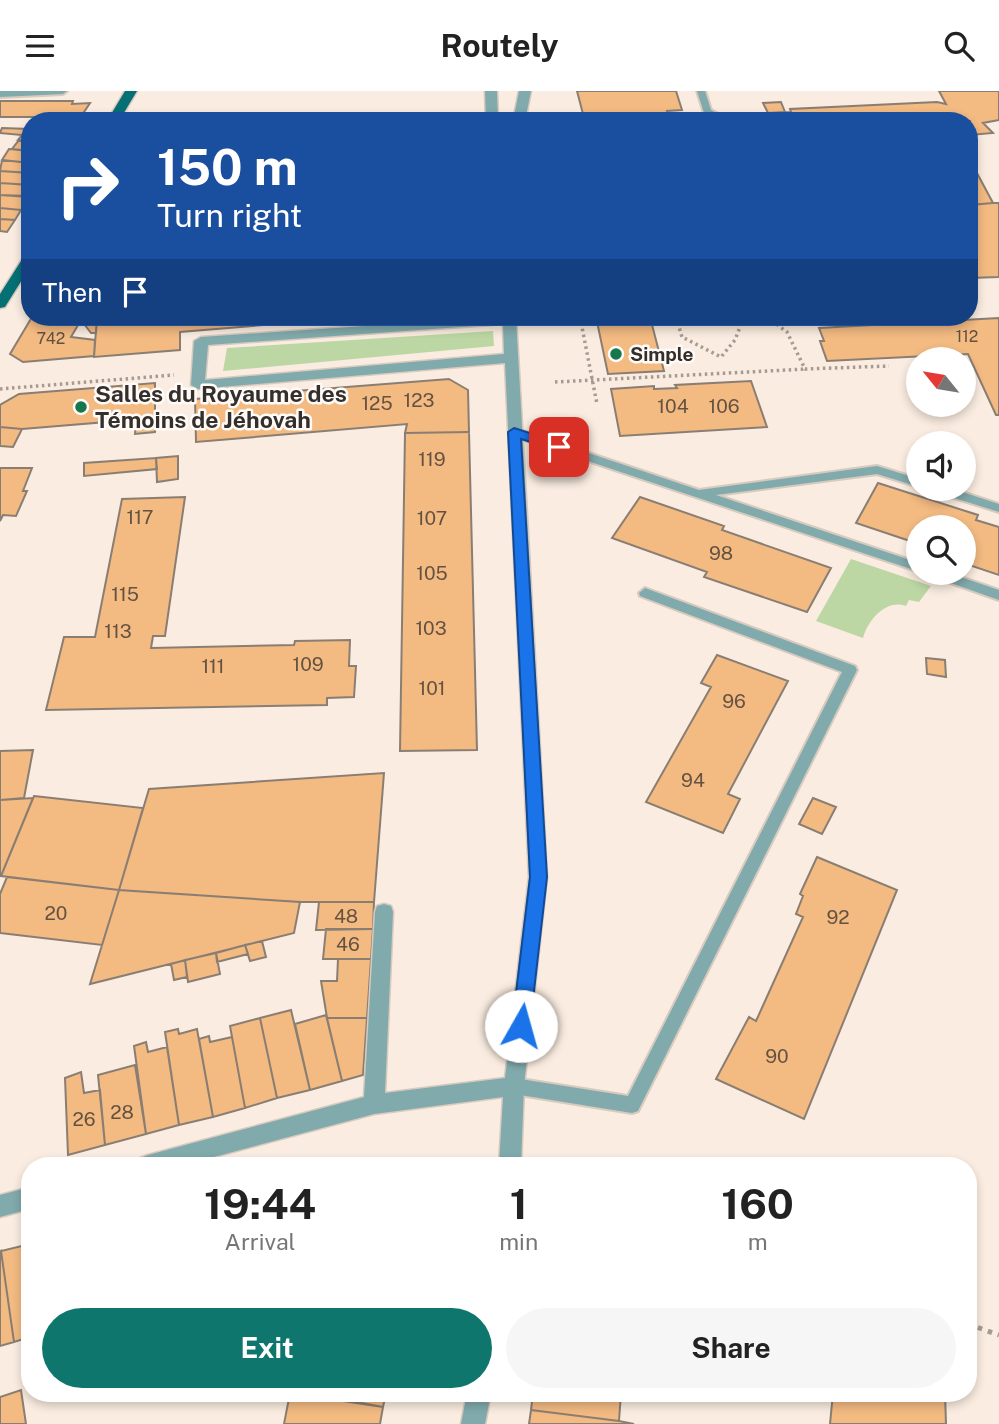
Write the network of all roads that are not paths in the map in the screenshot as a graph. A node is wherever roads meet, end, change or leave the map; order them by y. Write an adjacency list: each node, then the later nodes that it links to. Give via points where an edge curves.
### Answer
1 (63, 91): 6 (lane)
2 (131, 91): 7 (main road)
3 (491, 91): 8 (street)
4 (525, 91): 9 (street)
5 (701, 91): 10 (lane)
6 (0, 94)
7 (118, 112)
8 (492, 112)
9 (521, 112)
10 (709, 112)
11 (21, 270): 12 (main road)
12 (0, 304)
13 (402, 326): 15 (street, via 201,341 198,385)
14 (509, 326): 15 (street)
15 (510, 358): 16 (street)
16 (514, 432): 18 (lane); 26 (street, via 538,877)
17 (906, 479): 18 (lane, via 877,470)
18 (698, 493): 21 (lane)
19 (976, 501): 20 (lane)
20 (999, 508)
21 (906, 564)
22 (970, 585): 24 (lane)
23 (645, 593): 26 (lane, via 850,670 632,1105)
24 (999, 595)
25 (384, 912): 27 (street)
26 (514, 1086): 27 (street); 29 (street)
27 (374, 1104): 28 (street)
28 (178, 1157)
29 (510, 1157)
30 (21, 1200): 31 (street)
31 (0, 1206)
32 (477, 1402): 33 (street)
33 (474, 1424)

